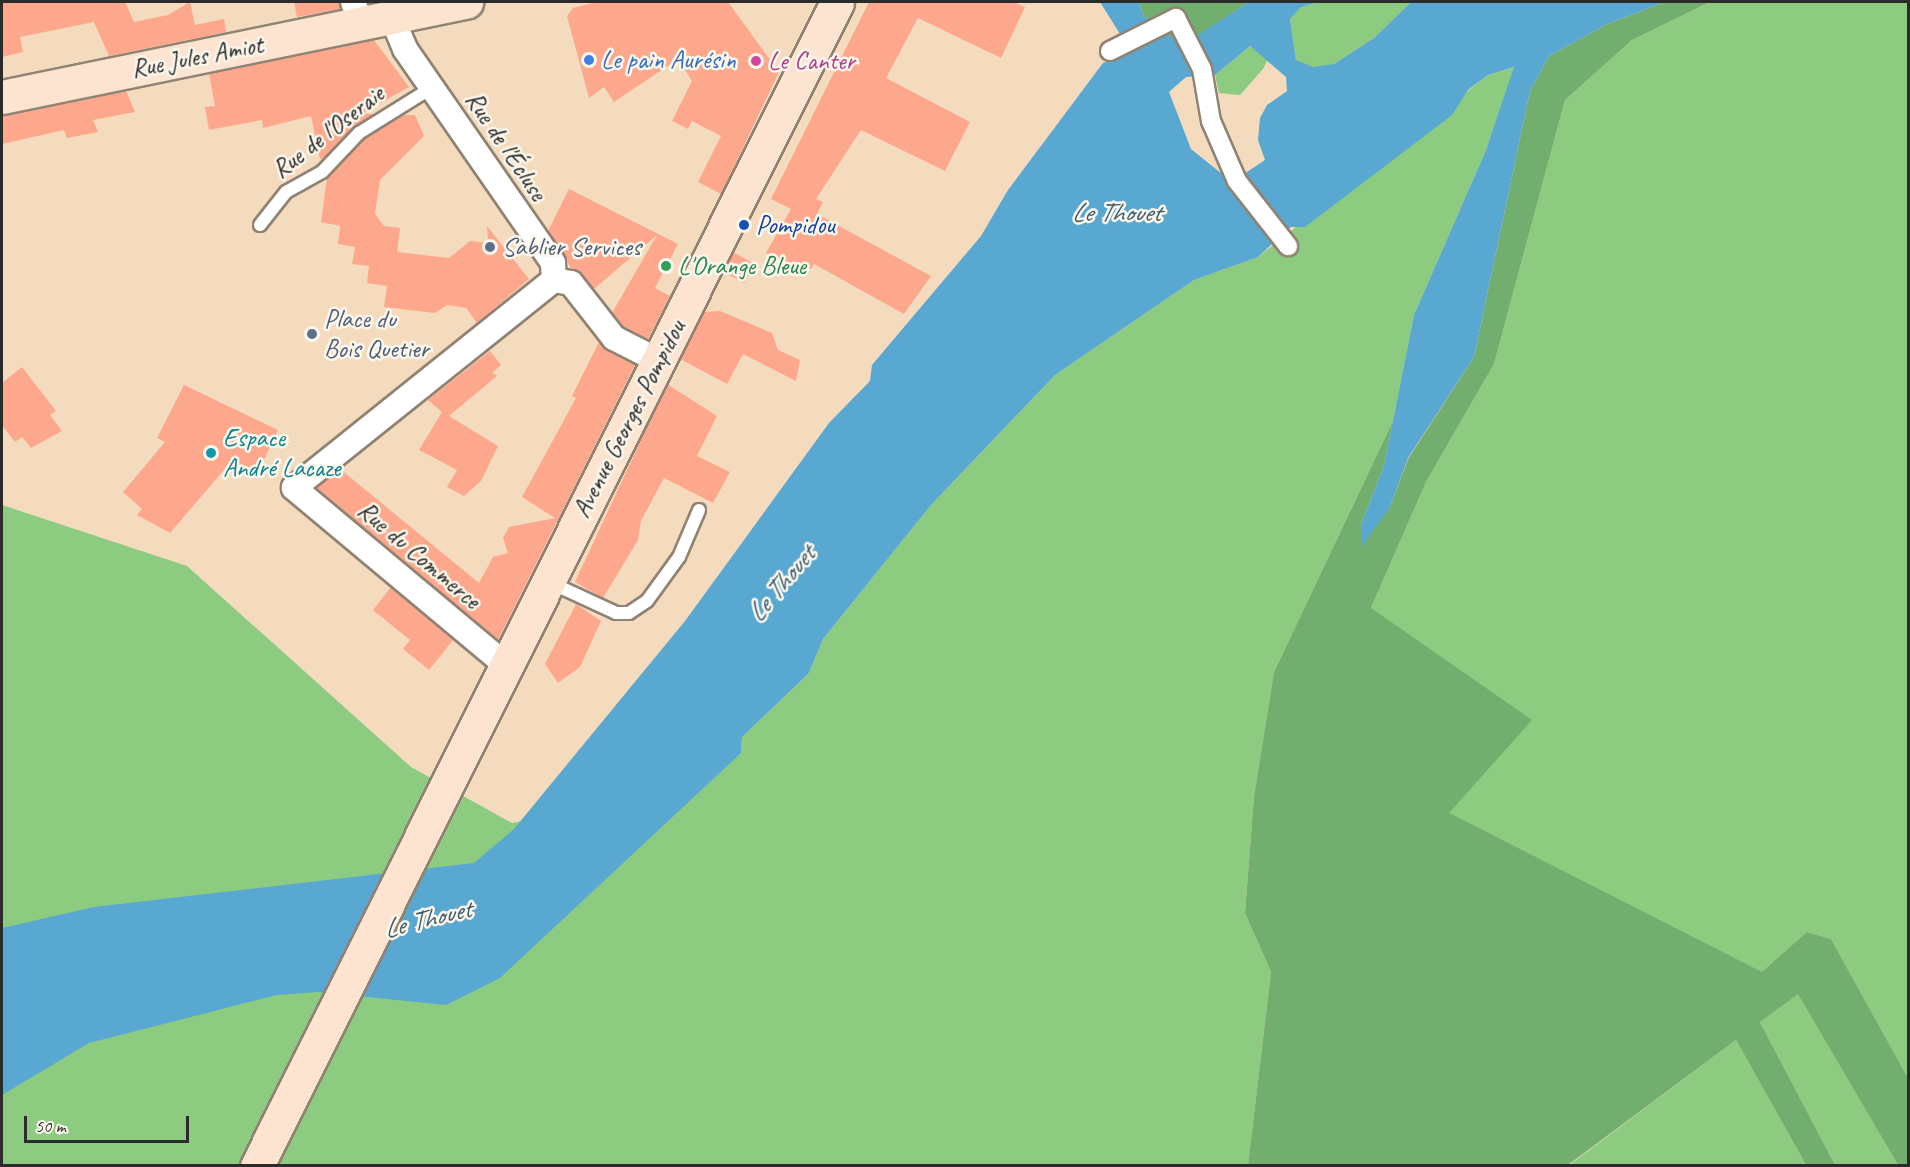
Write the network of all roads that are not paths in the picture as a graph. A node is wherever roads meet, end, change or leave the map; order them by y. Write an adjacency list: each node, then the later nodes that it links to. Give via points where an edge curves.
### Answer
1 (466, 2): 3 (main road, Rue Jules Amiot)
2 (837, 2): 10 (main road, Avenue Georges Pompidou)
3 (369, 15): 5 (street, Rue de l'Écluse, via 405,49); 6 (main road, Rue Jules Amiot)
4 (1110, 51): 8 (street, via 1176,18 1202,69 1211,121 1237,181)
5 (433, 87): 7 (lane, Rue de l'Oseraie, via 359,133 322,172 286,192); 9 (street, Rue de l'Écluse, via 553,263)
6 (2, 97)
7 (260, 225)
8 (1288, 246)
9 (554, 280): 10 (street, via 571,284 614,338); 13 (street, Rue du Commerce, via 294,488)
10 (659, 361): 12 (main road, Avenue Georges Pompidou)
11 (699, 510): 12 (lane, via 679,557 647,601 629,613 616,613)
12 (548, 581): 13 (main road, Avenue Georges Pompidou)
13 (507, 666): 14 (main road, Avenue Georges Pompidou)
14 (292, 1096): 15 (main road); 16 (main road)
15 (257, 1166)
16 (272, 1166)

